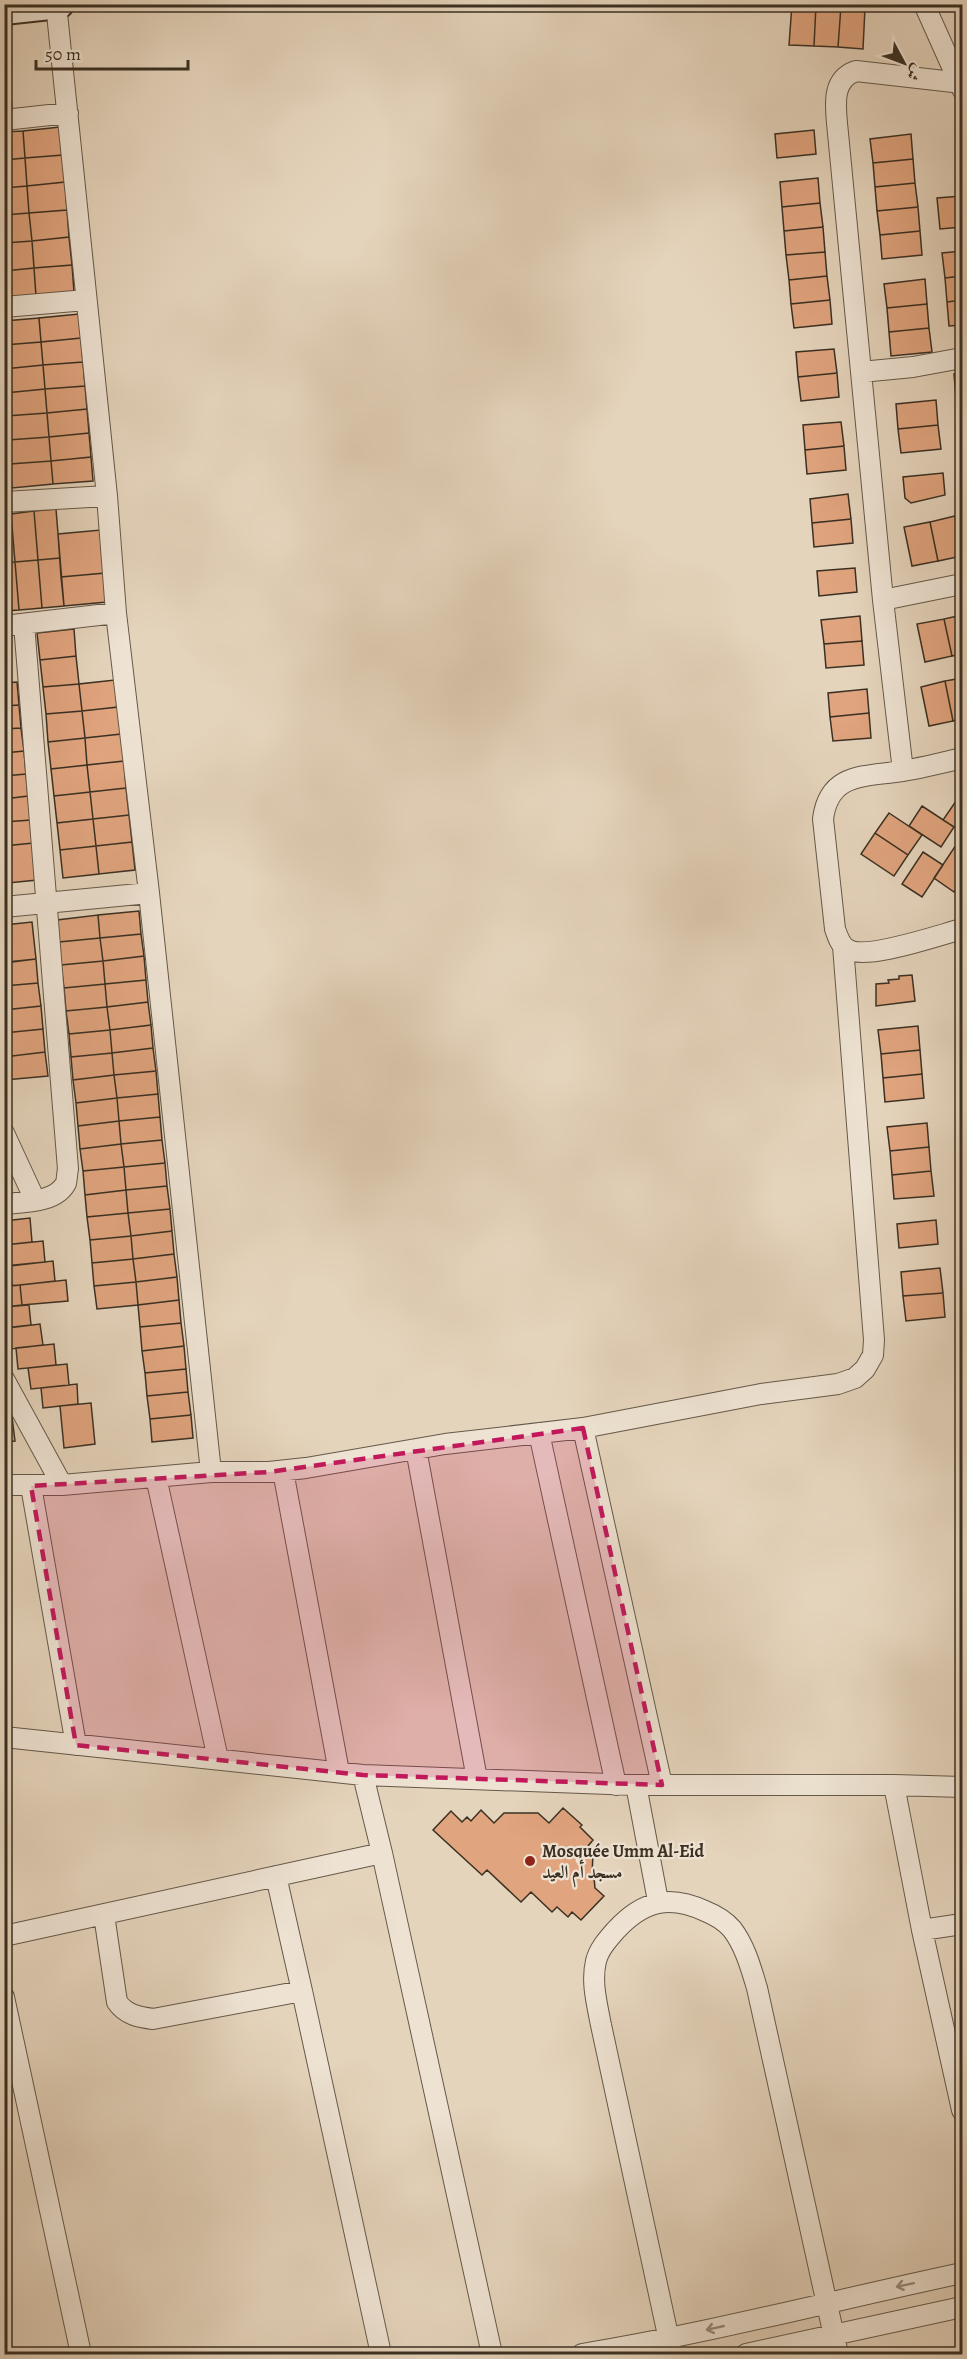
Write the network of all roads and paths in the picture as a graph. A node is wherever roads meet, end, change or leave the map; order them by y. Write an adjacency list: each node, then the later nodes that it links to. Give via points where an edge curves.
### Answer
1 (924, 4): 4 (street)
2 (57, 5): 3 (main road); 5 (street)
3 (4, 10)
4 (962, 85): 10 (street, via 869,71 849,74 839,85 835,105)
5 (68, 113): 6 (street); 7 (street)
6 (4, 120)
7 (86, 300): 8 (street); 11 (street)
8 (4, 307)
9 (963, 358): 10 (street, via 913,368)
10 (861, 372): 14 (street)
11 (107, 496): 12 (street); 15 (street)
12 (4, 502)
13 (963, 584): 14 (street)
14 (883, 600): 18 (street)
15 (116, 613): 16 (street); 19 (street)
16 (14, 625): 20 (street)
17 (963, 758): 18 (street)
18 (903, 771): 23 (street, via 852,777 825,802 823,819 835,929)
19 (149, 893): 20 (street); 32 (street)
20 (47, 903): 21 (street); 25 (street, via 68,1169 66,1183 60,1190)
21 (4, 907)
22 (963, 930): 23 (street, via 876,952 855,952)
23 (843, 946): 28 (street, via 873,1355 855,1378 838,1384 761,1394)
24 (4, 1133): 25 (street)
25 (35, 1200): 26 (street)
26 (4, 1204)
27 (4, 1379): 35 (street)
28 (583, 1428): 29 (street); 45 (street)
29 (539, 1433): 30 (street); 43 (street)
30 (416, 1449): 31 (street); 42 (street)
31 (283, 1471): 32 (street); 40 (street)
32 (211, 1472): 33 (street)
33 (156, 1477): 35 (street); 39 (street)
34 (4, 1485): 36 (street)
35 (62, 1485): 36 (street)
36 (31, 1486): 38 (street)
37 (4, 1737): 38 (street)
38 (76, 1744): 39 (street)
39 (218, 1759): 40 (street)
40 (339, 1772): 41 (street)
41 (363, 1775): 42 (street); 48 (street)
42 (477, 1779): 43 (street)
43 (616, 1785): 44 (street)
44 (636, 1785): 45 (street); 50 (street)
45 (662, 1785): 46 (street)
46 (894, 1785): 47 (street); 53 (street)
47 (963, 1787)
48 (382, 1853): 49 (street); 66 (street)
49 (276, 1876): 51 (street); 55 (street)
50 (658, 1901): 60 (street, via 683,1902 716,1916 731,1928 748,1960); 63 (street, via 630,1915 606,1940 596,1960 594,1988)
51 (104, 1915): 54 (street); 55 (street, via 117,2002 137,2017 153,2019)
52 (963, 1924): 53 (street)
53 (922, 1930): 58 (street)
54 (4, 1936)
55 (302, 1991): 65 (street)
56 (4, 1997): 57 (street)
57 (10, 2047): 64 (street)
58 (963, 2109)
59 (963, 2273): 60 (street, one-way to 60)
60 (826, 2302): 62 (street); 63 (street, one-way to 63)
61 (963, 2307): 62 (street)
62 (836, 2345): 68 (street)
63 (671, 2347): 67 (street)
64 (81, 2355)
65 (381, 2355)
66 (492, 2355)
67 (582, 2355)
68 (746, 2355)

